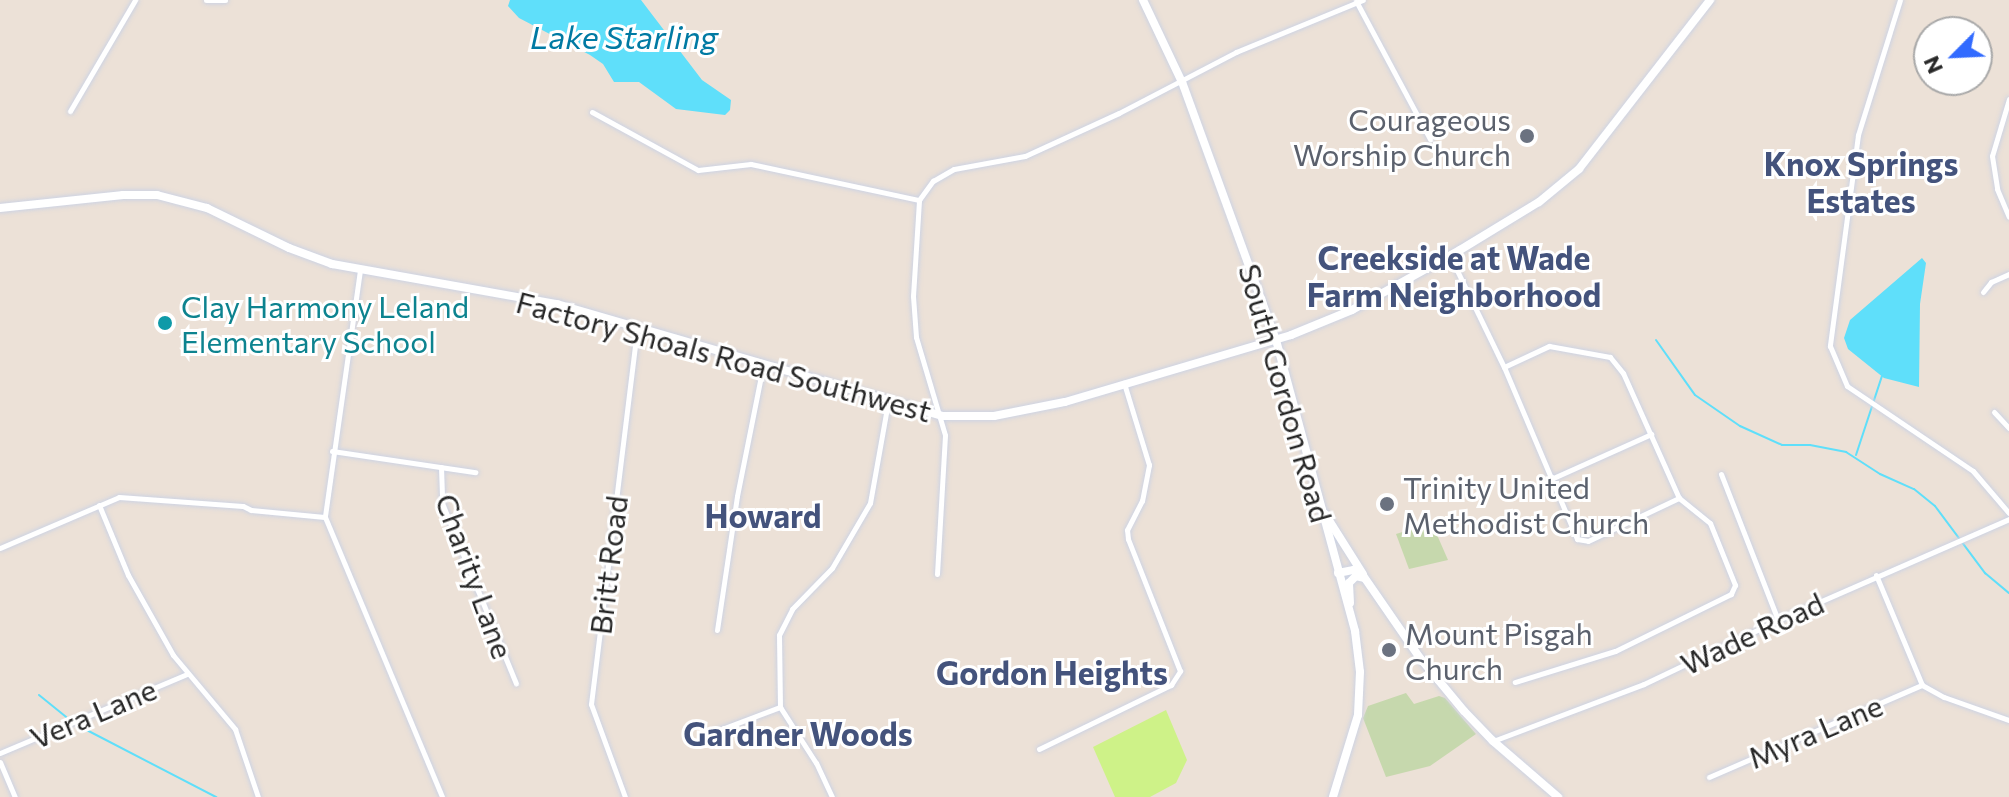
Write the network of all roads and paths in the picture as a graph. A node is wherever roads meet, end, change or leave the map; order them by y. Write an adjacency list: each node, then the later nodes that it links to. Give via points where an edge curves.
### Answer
1 (135, 0): 10 (street)
2 (206, 0): 3 (street)
3 (225, 0)
4 (1143, 0): 8 (street, South Gordon Road)
5 (1710, 0): 16 (street, Factory Shoals Road Southwest, via 1579,169 1539,202)
6 (1900, 0): 38 (street, via 1858,135 1830,346 1847,386 1973,471)
7 (1359, 1): 8 (street, via 1236,52); 12 (street)
8 (1182, 82): 13 (street, via 1025,156 946,172); 21 (street, South Gordon Road)
9 (2009, 99): 15 (street, via 1992,156 1997,189)
10 (70, 111)
11 (592, 112): 13 (street, via 698,170 751,164)
12 (1430, 139)
13 (919, 200): 27 (street, via 915,328)
14 (0, 208): 17 (street, Factory Shoals Road Southwest, via 157,195 207,208 312,257)
15 (2009, 217)
16 (1450, 256): 21 (street, Factory Shoals Road Southwest, via 1352,310); 23 (street)
17 (361, 269): 20 (street, Factory Shoals Road Southwest, via 557,304); 30 (street)
18 (2009, 274): 19 (street)
19 (1983, 292)
20 (637, 327): 22 (street, Factory Shoals Road Southwest); 63 (street, Britt Road, via 591,704)
21 (1276, 340): 24 (street, Factory Shoals Road Southwest); 36 (street, South Gordon Road)
22 (763, 366): 25 (street, Factory Shoals Road Southwest); 47 (street)
23 (1504, 367): 29 (street, via 1549,346 1610,357); 34 (street)
24 (1123, 382): 27 (street, Factory Shoals Road Southwest, via 1040,409); 56 (street, via 1149,465 1128,539 1180,671 1171,685)
25 (888, 402): 27 (street, Factory Shoals Road Southwest); 52 (street, via 870,503 832,568 781,625)
26 (1994, 412): 28 (street)
27 (942, 416): 42 (street)
28 (2009, 428)
29 (1651, 434): 34 (street); 35 (street)
30 (332, 451): 31 (street); 39 (street)
31 (441, 467): 32 (street); 50 (street, Charity Lane, via 442,503)
32 (475, 472)
33 (1721, 474): 46 (street)
34 (1551, 479): 35 (street, via 1577,539 1588,541)
35 (1679, 498): 49 (street, via 1710,523 1735,585 1731,594 1615,651)
36 (1317, 502): 41 (street, South Gordon Road); 44 (street)
37 (99, 505): 39 (street, via 119,497 171,499); 40 (street); 48 (street, via 128,575)
38 (2009, 516): 43 (street, Wade Road)
39 (325, 517): 62 (street)
40 (0, 548)
41 (1338, 573): 44 (street, via 1359,571); 45 (street, South Gordon Road)
42 (937, 574)
43 (1876, 575): 46 (street, Wade Road); 51 (street)
44 (1368, 581): 45 (street, via 1352,578); 55 (street, via 1430,670)
45 (1349, 608): 65 (street, South Gordon Road, via 1360,672 1358,715)
46 (1778, 620): 55 (street, Wade Road, via 1636,687)
47 (717, 630)
48 (187, 674): 57 (street, Vera Lane); 61 (street, via 235,729)
49 (1515, 682)
50 (516, 683)
51 (1922, 685): 53 (street); 59 (street, Myra Lane)
52 (780, 707): 54 (street); 64 (street)
53 (2009, 720)
54 (711, 733)
55 (1493, 741): 66 (street)
56 (1039, 749)
57 (0, 753)
58 (0, 762): 60 (street)
59 (1709, 777)
60 (15, 797)
61 (258, 797)
62 (442, 797)
63 (625, 797)
64 (832, 797)
65 (1333, 797)
66 (1558, 797)

